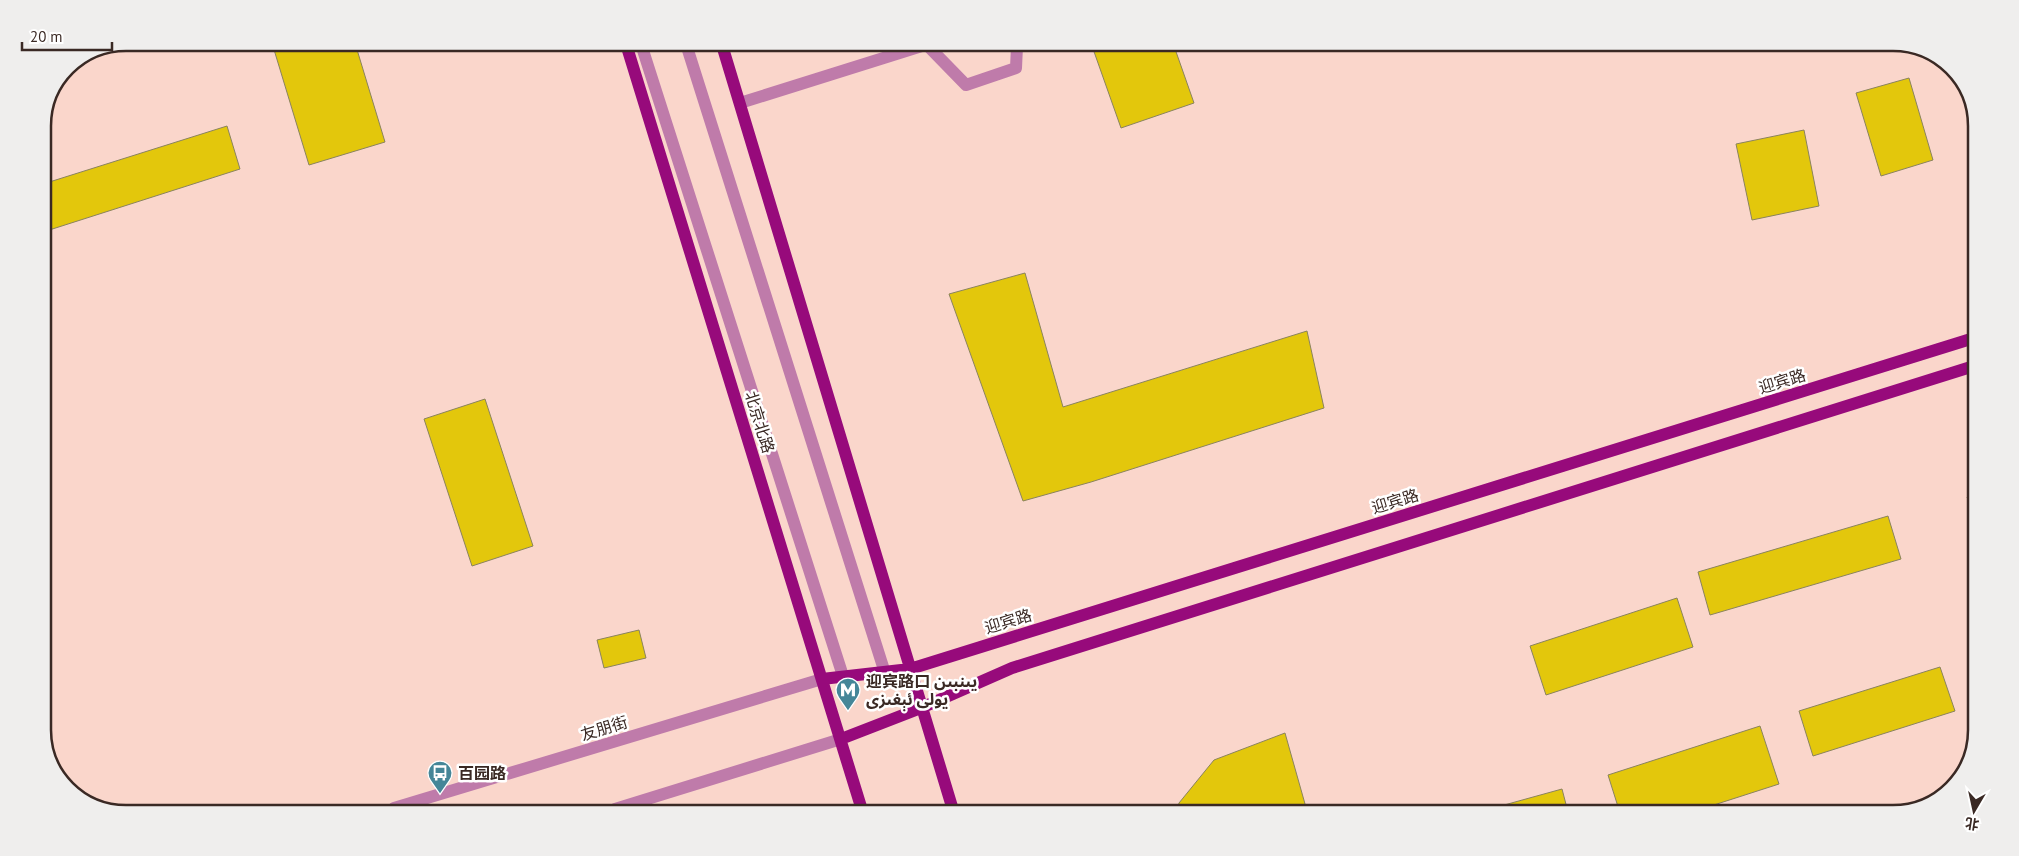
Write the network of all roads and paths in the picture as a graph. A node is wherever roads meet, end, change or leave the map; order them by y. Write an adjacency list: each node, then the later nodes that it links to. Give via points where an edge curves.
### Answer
1 (628, 51): 14 (main road, 北京北路)
2 (644, 51): 13 (street)
3 (688, 51): 12 (street)
4 (724, 51): 8 (main road)
5 (907, 51): 8 (street)
6 (932, 51): 7 (street, via 966,85 1016,68)
7 (1017, 51)
8 (740, 103): 11 (main road)
9 (1968, 340): 11 (main road, 迎宾路)
10 (1968, 368): 15 (main road, via 1012,668)
11 (910, 669): 12 (main road, 迎宾路); 15 (main road)
12 (886, 672): 13 (main road, 迎宾路)
13 (843, 676): 14 (main road, 迎宾路)
14 (822, 679): 16 (main road, 北京北路); 17 (street, 友朋街)
15 (921, 708): 16 (main road); 20 (main road)
16 (841, 739): 18 (street); 19 (main road, 北京北路)
17 (404, 805)
18 (628, 805)
19 (861, 805)
20 (951, 805)

